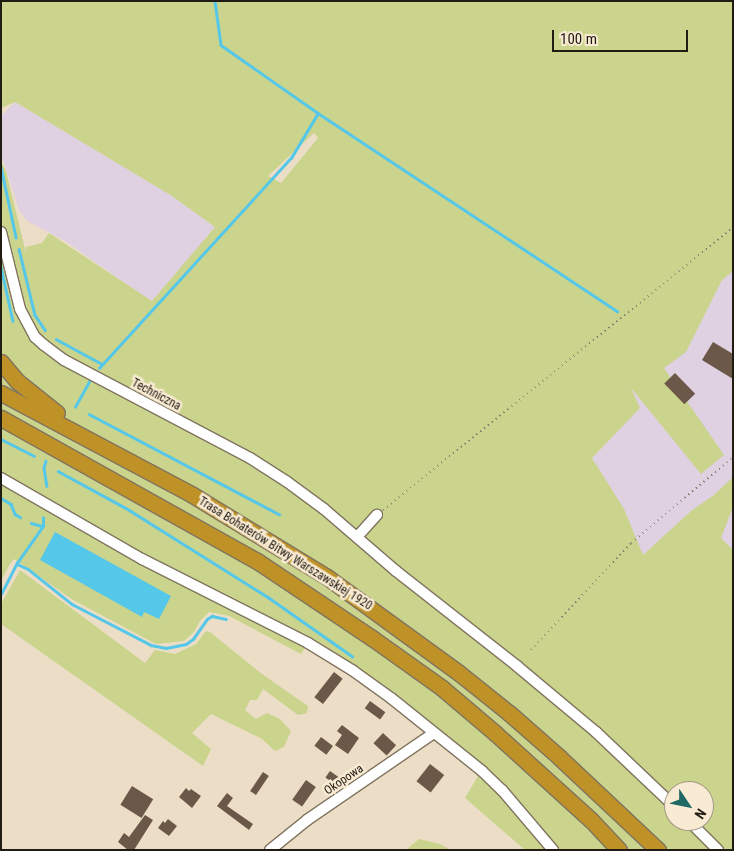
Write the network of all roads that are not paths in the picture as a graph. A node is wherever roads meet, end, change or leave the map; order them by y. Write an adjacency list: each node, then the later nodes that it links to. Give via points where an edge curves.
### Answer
1 (1, 232): 8 (street, Techniczna, via 20,310 35,337 44,345 64,360 250,458 316,503)
2 (1, 362): 5 (highway, via 16,382)
3 (1, 393): 5 (highway, Trasa Bohaterów Bitwy Warszawskiej 1920)
4 (1, 418): 14 (highway, Trasa Bohaterów Bitwy Warszawskiej 1920, via 257,561 372,638 442,688 494,732)
5 (112, 451): 15 (highway, Trasa Bohaterów Bitwy Warszawskiej 1920, via 266,538 385,618 509,713)
6 (1, 478): 9 (street, via 149,563 308,643 391,698)
7 (377, 514): 8 (street)
8 (357, 537): 10 (street, Techniczna, via 544,687)
9 (434, 734): 12 (street, Okopowa, via 307,820); 13 (street, via 502,790)
10 (664, 797)
11 (699, 831): 16 (street)
12 (270, 850)
13 (553, 850)
14 (620, 850)
15 (658, 850)
16 (718, 850)

